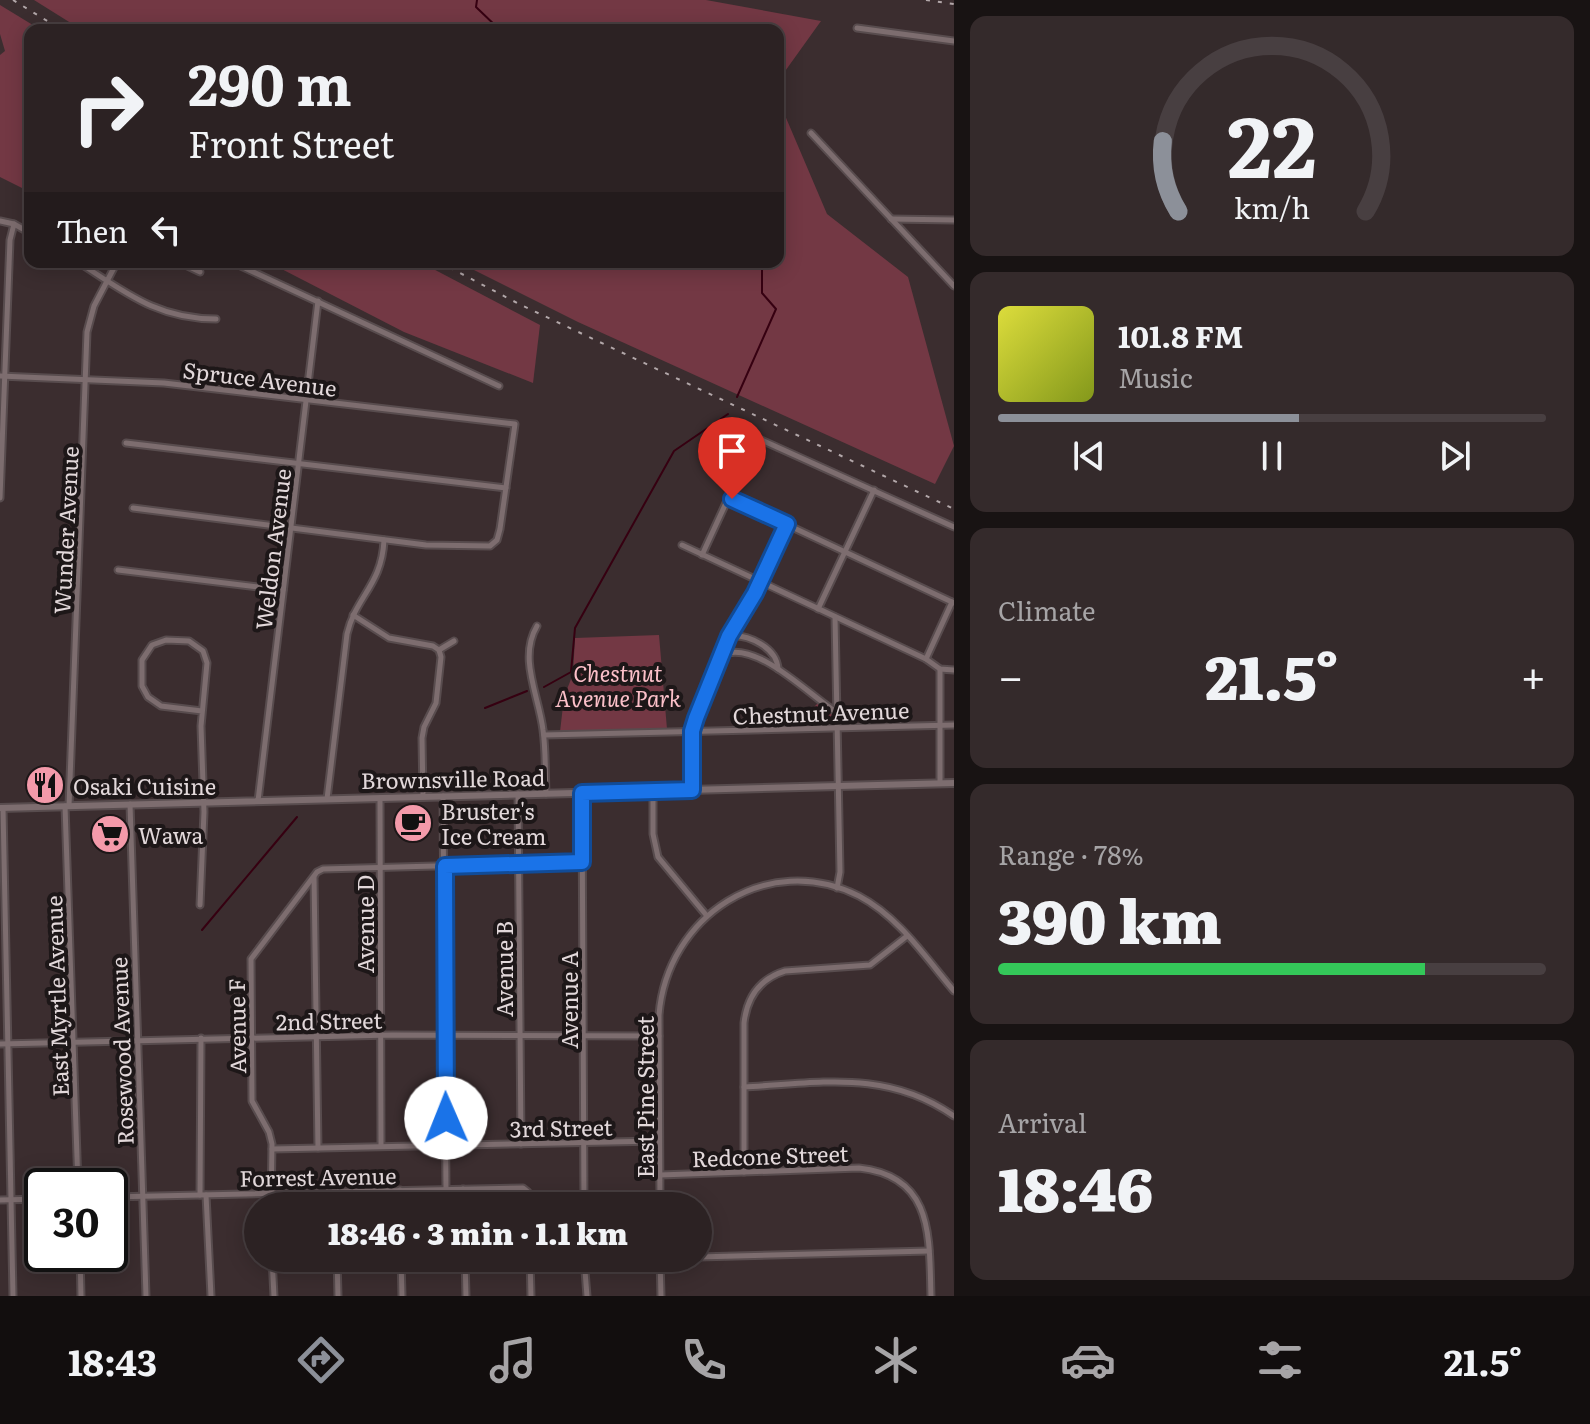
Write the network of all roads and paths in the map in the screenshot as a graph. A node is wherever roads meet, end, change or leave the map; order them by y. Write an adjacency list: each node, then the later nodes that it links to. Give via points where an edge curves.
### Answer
1 (857, 28): 2 (street)
2 (954, 41)
3 (811, 133): 4 (street)
4 (891, 219): 5 (street); 15 (street)
5 (954, 220)
6 (0, 221): 7 (street)
7 (14, 224): 8 (street); 18 (street)
8 (24, 230)
9 (87, 268): 14 (street)
10 (114, 268): 14 (street, Wunder Avenue)
11 (192, 268): 13 (street)
12 (245, 268): 16 (street)
13 (200, 272)
14 (106, 281): 17 (street, via 168,314); 19 (street, Wunder Avenue, via 89,320)
15 (954, 286)
16 (318, 301): 20 (street); 21 (street, Weldon Avenue)
17 (216, 319)
18 (3, 377): 19 (street, Spruce Avenue); 27 (street)
19 (86, 380): 21 (street, Spruce Avenue); 74 (street, Wunder Avenue)
20 (499, 386)
21 (306, 399): 24 (street, Weldon Avenue); 25 (street, Spruce Avenue, via 515,424)
22 (748, 434): 26 (street)
23 (126, 443): 24 (street)
24 (298, 463): 25 (street); 31 (street, Weldon Avenue)
25 (506, 488): 32 (street, via 494,544)
26 (874, 490): 30 (street); 34 (street)
27 (0, 498)
28 (133, 508): 31 (street)
29 (787, 524): 34 (street); 35 (street, via 732,499); 37 (street)
30 (954, 527)
31 (290, 528): 32 (street); 38 (street, Weldon Avenue)
32 (384, 540): 41 (street, via 379,573)
33 (682, 545): 35 (street)
34 (845, 551): 39 (street); 40 (street)
35 (702, 555): 37 (street)
36 (118, 570): 38 (street)
37 (760, 582): 40 (street); 44 (street)
38 (283, 590): 71 (street, Weldon Avenue)
39 (953, 602): 48 (street)
40 (818, 609): 42 (street)
41 (353, 615): 46 (street, via 389,638); 70 (street)
42 (835, 616): 48 (street); 53 (street)
43 (537, 626): 58 (street, via 528,654)
44 (729, 636): 47 (street); 50 (street, via 768,649)
45 (454, 641): 46 (street)
46 (439, 650): 68 (street, via 436,703 422,738)
47 (721, 656): 50 (street, via 750,655); 57 (street)
48 (926, 659): 49 (street)
49 (940, 669): 51 (street); 54 (street)
50 (778, 670): 53 (street)
51 (954, 670)
52 (202, 711): 52 (street, via 207,668 203,651 184,640 152,645 142,660 141,680 148,697 161,706); 72 (street)
53 (836, 712): 56 (street)
54 (939, 725): 55 (street, Chestnut Avenue); 56 (street, Chestnut Avenue); 59 (street)
55 (954, 725)
56 (836, 727): 57 (street, Chestnut Avenue); 61 (street)
57 (692, 731): 58 (street, Chestnut Avenue); 62 (street)
58 (544, 735): 66 (street)
59 (940, 783): 60 (street, Brownsville Road); 61 (street, Brownsville Road)
60 (954, 783)
61 (838, 786): 62 (street, Brownsville Road); 81 (street)
62 (692, 790): 63 (street, Brownsville Road)
63 (653, 791): 64 (street, Brownsville Road); 83 (street, via 658,857)
64 (582, 793): 66 (street, Brownsville Road); 76 (street, Avenue A)
65 (518, 794): 66 (street, Brownsville Road); 67 (street, Brownsville Road); 77 (street, Avenue B)
66 (546, 794)
67 (443, 796): 68 (street, Brownsville Road); 78 (street)
68 (423, 797): 69 (street, Brownsville Road)
69 (380, 798): 70 (street, Brownsville Road); 79 (street, Avenue D)
70 (327, 799): 71 (street, Brownsville Road)
71 (258, 801): 72 (street, Brownsville Road)
72 (203, 802): 73 (street, Brownsville Road); 82 (street)
73 (130, 804): 74 (street, Brownsville Road); 94 (street, Rosewood Avenue)
74 (67, 806): 75 (street, Brownsville Road); 95 (street, East Myrtle Avenue)
75 (1, 808): 96 (street)
76 (582, 862): 77 (street); 88 (street, Avenue A)
77 (518, 864): 78 (street); 89 (street, Avenue B)
78 (445, 866): 79 (street); 87 (street)
79 (380, 869): 80 (street, via 323,869); 86 (street, Avenue D)
80 (314, 877): 91 (street, Avenue F, via 252,956); 92 (street)
81 (837, 888): 83 (street, East Pine Street, via 802,881 767,885 734,897); 84 (street, East Pine Street, via 873,904)
82 (200, 905)
83 (707, 916): 90 (street, East Pine Street, via 686,938 668,971)
84 (907, 936): 85 (street, East Pine Street); 98 (street, via 870,965 785,971 760,985 745,1014)
85 (954, 991)
86 (381, 1035): 87 (street, 2nd Street); 92 (street, 2nd Street); 104 (street, Avenue D)
87 (445, 1035): 89 (street, 2nd Street); 103 (street)
88 (584, 1035): 89 (street, 2nd Street); 90 (street, 2nd Street); 101 (street, Avenue A)
89 (520, 1036): 102 (street, Avenue B)
90 (659, 1036): 100 (street, East Pine Street)
91 (252, 1037): 92 (street, 2nd Street); 93 (street, 2nd Street); 106 (street, Avenue F, via 252,1101)
92 (316, 1037): 105 (street)
93 (201, 1038): 94 (street, 2nd Street); 120 (street)
94 (137, 1040): 95 (street, 2nd Street); 122 (street, Rosewood Avenue)
95 (73, 1041): 96 (street, 2nd Street); 107 (street, East Myrtle Avenue)
96 (8, 1043): 97 (street, 2nd Street); 124 (street)
97 (0, 1044)
98 (744, 1087): 99 (street, via 888,1085 932,1100); 108 (street)
99 (954, 1116)
100 (659, 1141): 101 (street, 3rd Street); 109 (street, East Pine Street)
101 (585, 1143): 102 (street, 3rd Street); 117 (street, Avenue A)
102 (521, 1144): 103 (street, 3rd Street)
103 (446, 1145): 104 (street, 3rd Street); 110 (street)
104 (381, 1146): 105 (street, 3rd Street)
105 (318, 1148): 106 (street, 3rd Street)
106 (272, 1149): 114 (street, Avenue F)
107 (77, 1168)
108 (744, 1172): 109 (street, Redcone Street); 126 (street, Redcone Street, via 878,1171 903,1184 917,1199 927,1224)
109 (660, 1175): 118 (street, East Pine Street)
110 (446, 1189): 111 (street, Forrest Avenue); 112 (street, Forrest Avenue)
111 (463, 1189): 116 (street, Forrest Avenue)
112 (400, 1190): 113 (street, Forrest Avenue)
113 (334, 1191): 115 (street, Forrest Avenue)
114 (270, 1192)
115 (302, 1192)
116 (527, 1192)
117 (584, 1192)
118 (660, 1192)
119 (244, 1194): 120 (street, Forrest Avenue)
120 (203, 1195): 122 (street, Forrest Avenue); 139 (street)
121 (128, 1196): 122 (street, Forrest Avenue)
122 (142, 1196): 138 (street, Rosewood Avenue)
123 (0, 1200): 124 (street)
124 (11, 1200): 125 (street); 136 (street)
125 (24, 1200)
126 (929, 1251): 127 (street); 147 (street, Redcone Street)
127 (712, 1257)
128 (80, 1272): 137 (street)
129 (273, 1272): 140 (street)
130 (337, 1272): 141 (street)
131 (401, 1272): 142 (street)
132 (465, 1272): 143 (street)
133 (530, 1272): 144 (street)
134 (585, 1272): 145 (street)
135 (660, 1272): 146 (street)
136 (13, 1296)
137 (81, 1296)
138 (146, 1296)
139 (211, 1296)
140 (274, 1296)
141 (338, 1296)
142 (402, 1296)
143 (466, 1296)
144 (531, 1296)
145 (587, 1296)
146 (661, 1296)
147 (931, 1296)

